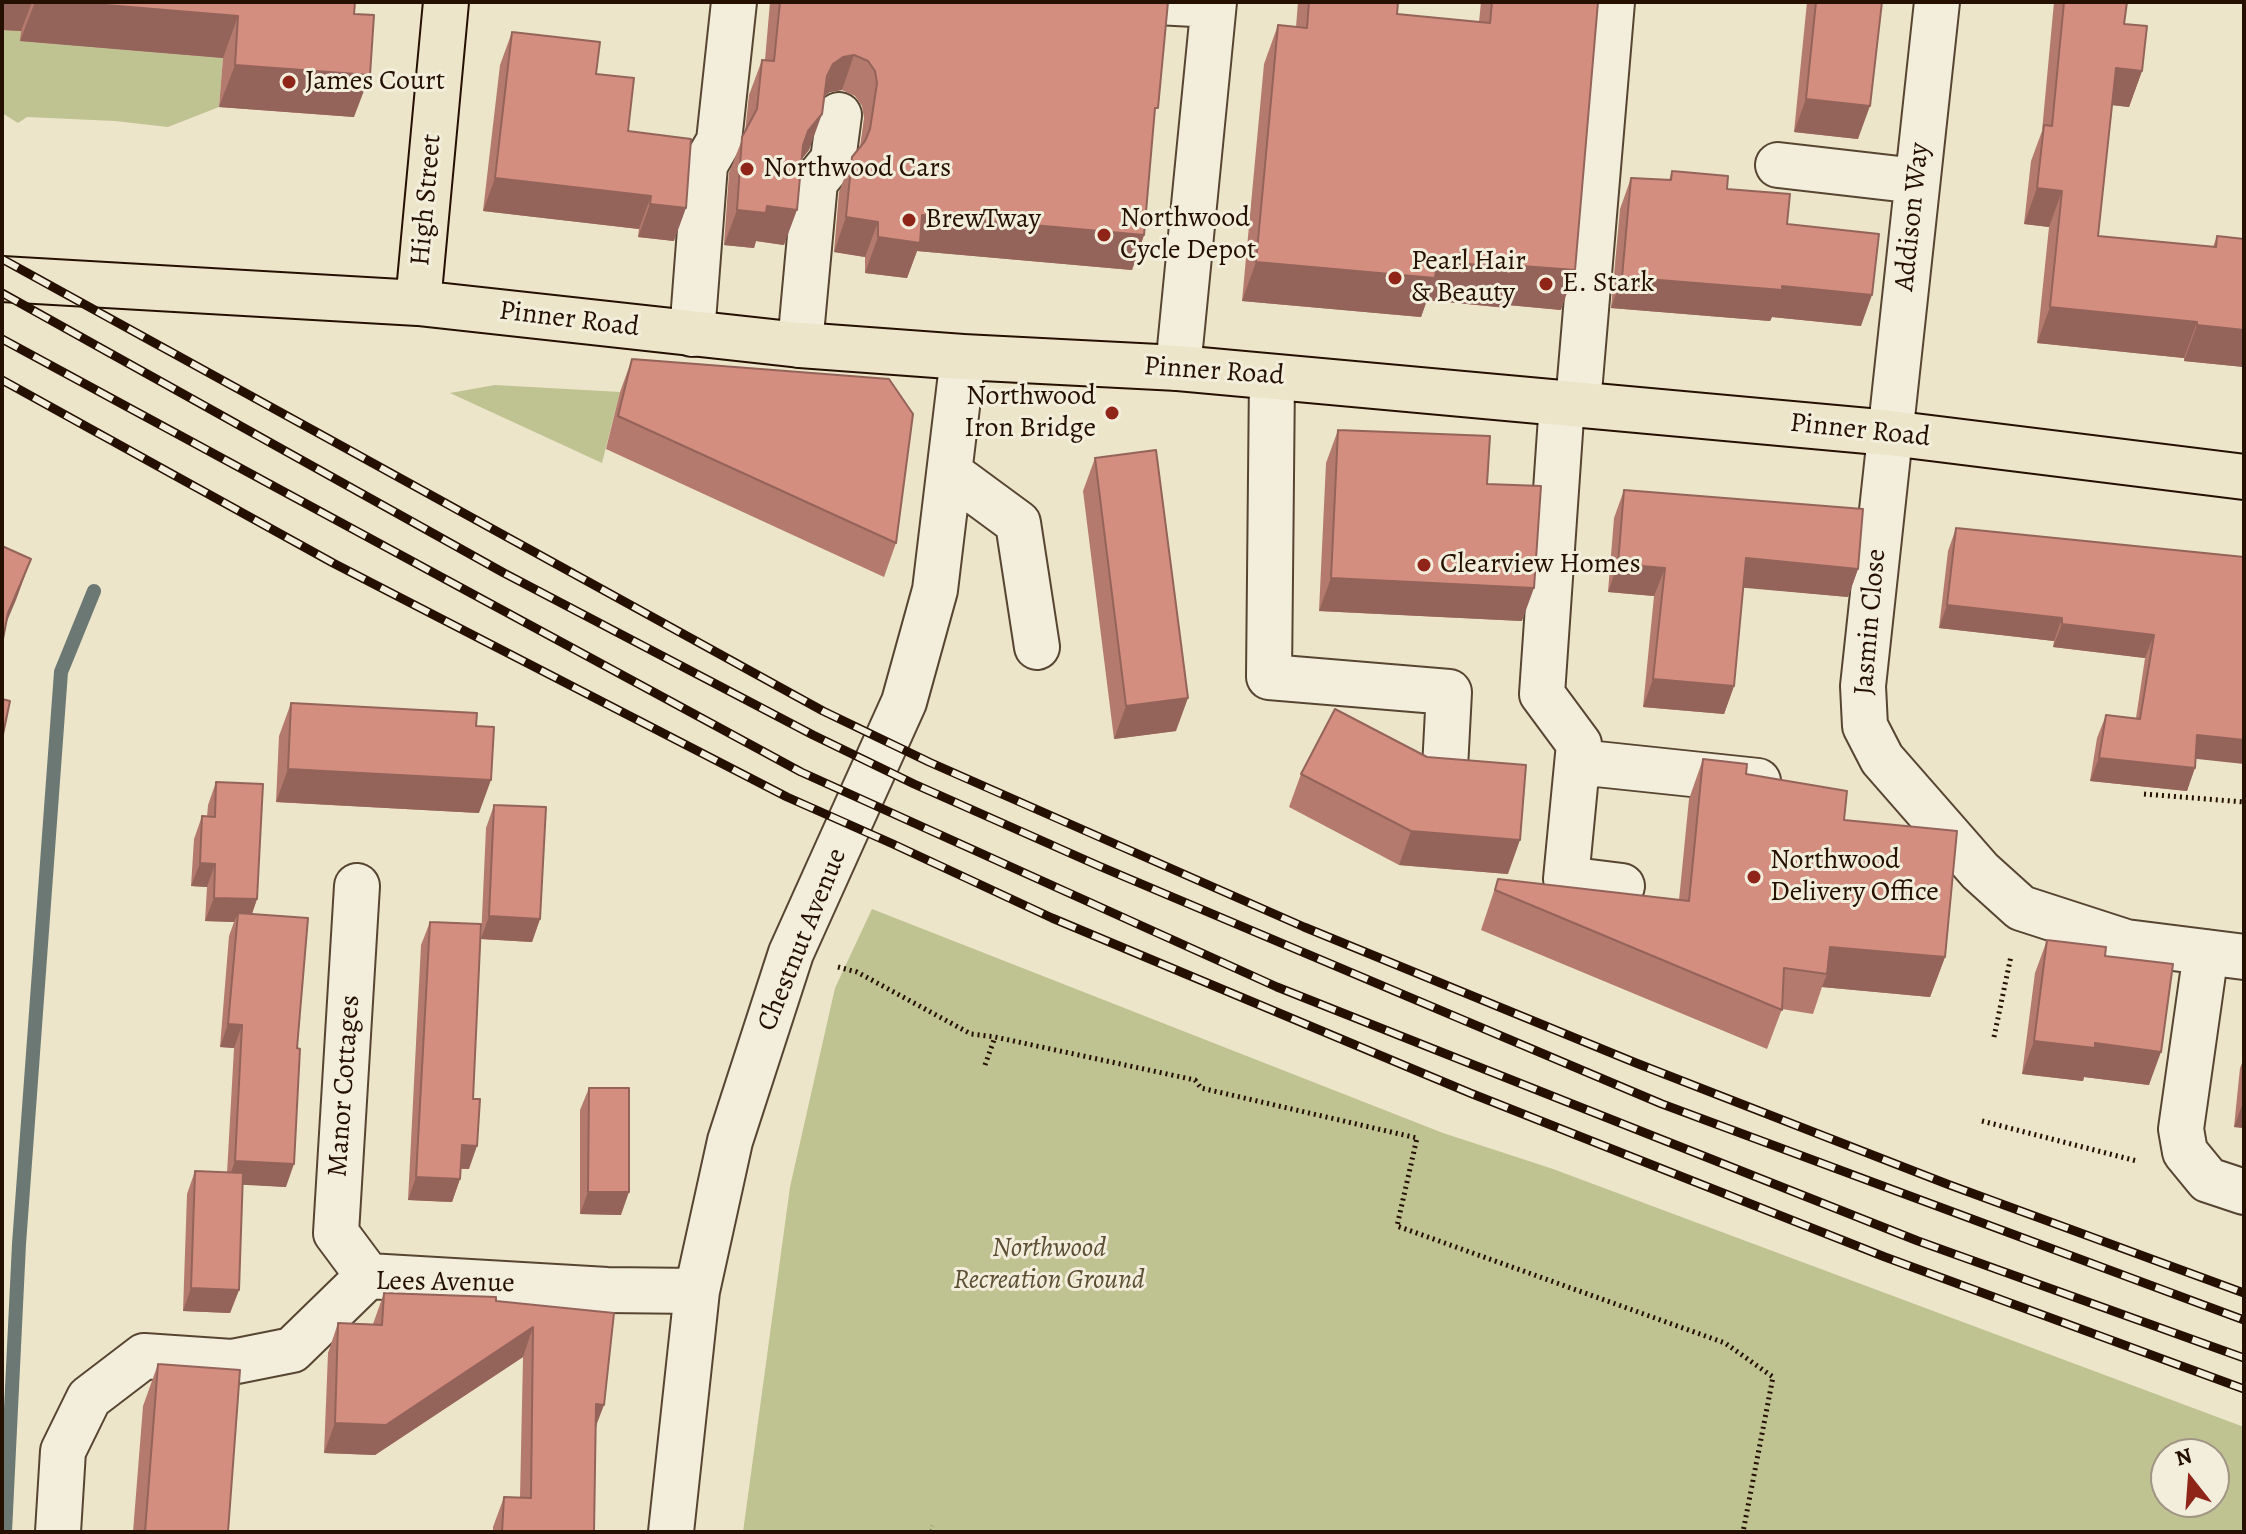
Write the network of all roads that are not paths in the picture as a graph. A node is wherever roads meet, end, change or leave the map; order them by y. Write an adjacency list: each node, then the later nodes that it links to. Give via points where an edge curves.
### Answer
1 (446, 2): 11 (main road, High Street)
2 (734, 2): 12 (street, via 719,141 705,165)
3 (1157, 2): 6 (street)
4 (1612, 2): 17 (street)
5 (1937, 2): 9 (street, Addison Way)
6 (1213, 4): 15 (street)
7 (839, 115): 13 (street, via 833,160 815,182)
8 (1778, 165): 9 (street)
9 (1917, 181): 18 (street, Addison Way)
10 (2, 279): 11 (main road, Pinner Road)
11 (418, 303): 12 (main road, Pinner Road)
12 (692, 334): 13 (main road, Pinner Road)
13 (800, 345): 14 (main road, Pinner Road)
14 (963, 357): 15 (main road, Pinner Road); 19 (street, Chestnut Avenue)
15 (1178, 368): 16 (main road, Pinner Road)
16 (1272, 377): 17 (main road, Pinner Road); 23 (street, via 1269,677 1449,692)
17 (1570, 404): 18 (main road, Pinner Road); 22 (street, via 1542,694 1579,744)
18 (1890, 433): 20 (main road, Pinner Road); 27 (street, Jasmin Close, via 1863,686 1865,726 1882,759 1980,871 2021,908 2126,942)
19 (950, 473): 21 (street, via 1018,523); 30 (street, Chestnut Avenue, via 935,590 904,702 791,953 730,1141)
20 (2244, 477)
21 (1037, 647)
22 (1578, 762): 24 (street); 26 (street, via 1566,879)
23 (1445, 768)
24 (1793, 785)
25 (357, 886): 29 (street, Manor Cottages, via 336,1233)
26 (1622, 886)
27 (2225, 955): 28 (street, via 2181,1129 2185,1152)
28 (2226, 1186)
29 (368, 1276): 30 (street, Lees Avenue); 31 (street, Lees Avenue, via 292,1350 232,1362 144,1356 89,1398 63,1451)
30 (697, 1291): 32 (street, Chestnut Avenue)
31 (58, 1532)
32 (671, 1532)

